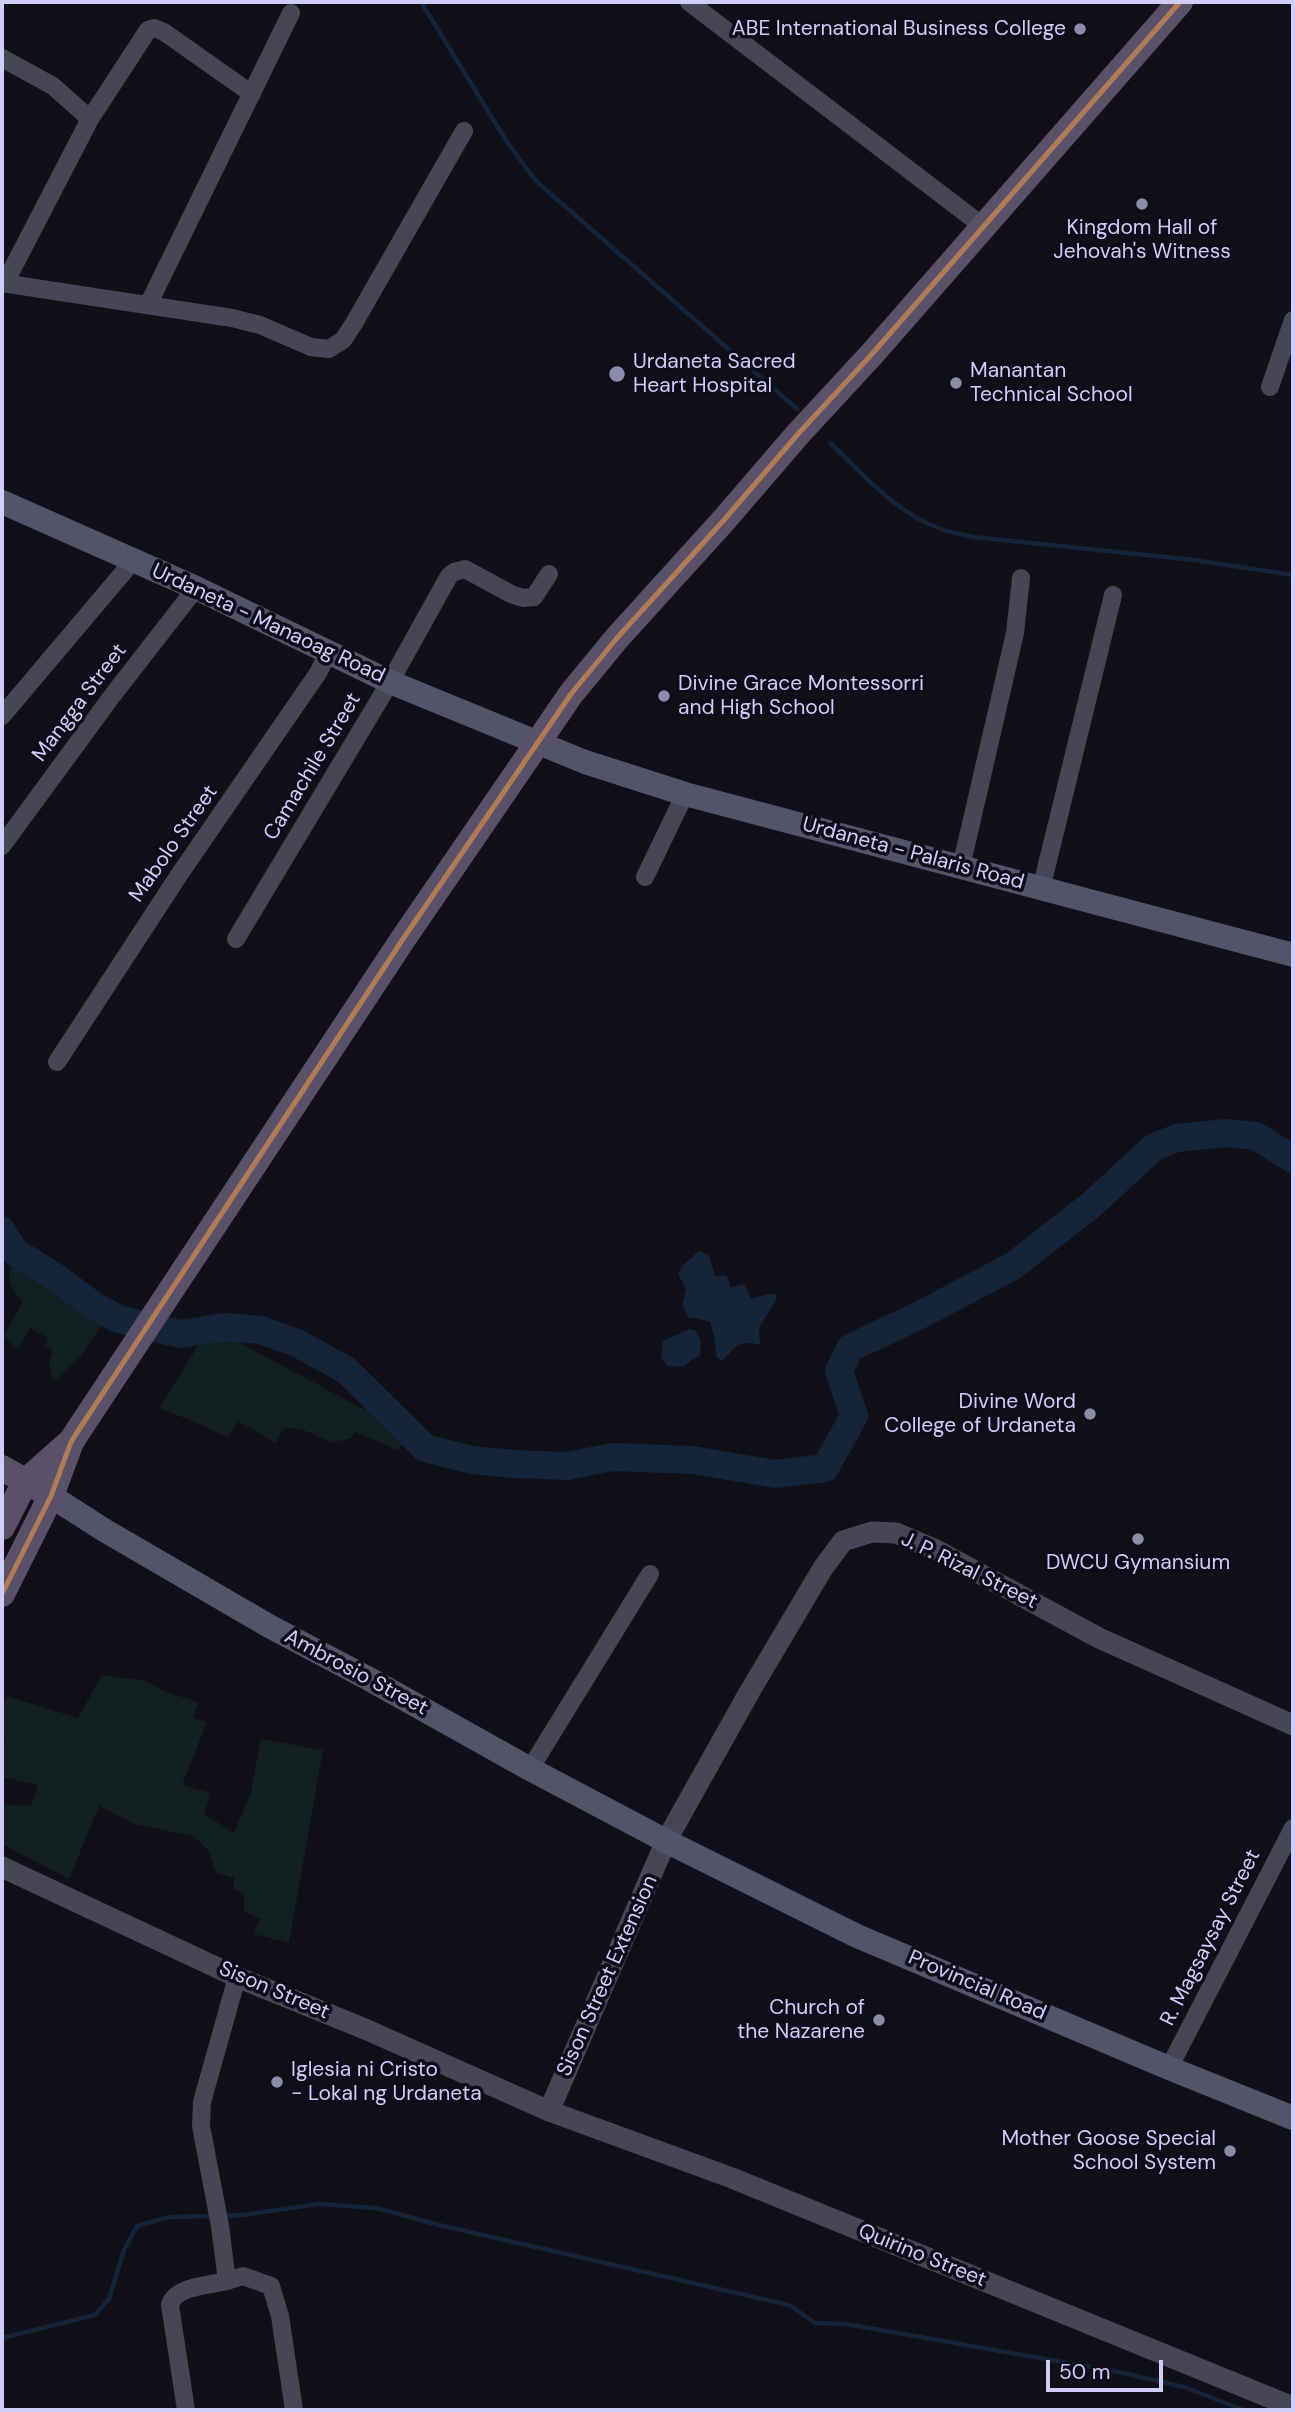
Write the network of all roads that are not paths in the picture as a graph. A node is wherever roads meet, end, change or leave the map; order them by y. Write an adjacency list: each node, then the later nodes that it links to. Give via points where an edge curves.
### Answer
1 (689, 2): 8 (street)
2 (1180, 2): 8 (main road)
3 (292, 13): 5 (street)
4 (2, 58): 6 (street, via 53,86)
5 (252, 94): 6 (street, via 154,28 144,33); 10 (street)
6 (90, 119): 9 (street)
7 (464, 131): 10 (street, via 353,325 335,347 311,347 232,318)
8 (984, 227): 22 (main road, via 617,638)
9 (4, 283): 10 (street)
10 (148, 305)
11 (1293, 320): 12 (street)
12 (1270, 387)
13 (2, 502): 14 (main road, Urdaneta - Manaoag Road)
14 (133, 561): 17 (main road, Urdaneta - Manaoag Road); 21 (street)
15 (549, 574): 20 (street, Camachile Street, via 534,597 523,598 465,569 454,572)
16 (1021, 578): 25 (street, via 1015,633)
17 (195, 588): 19 (main road, Urdaneta - Manaoag Road); 24 (street, Mangga Street)
18 (1113, 595): 27 (street)
19 (328, 653): 20 (main road, Urdaneta - Manaoag Road); 30 (street, Mabolo Street)
20 (390, 682): 22 (main road, Urdaneta - Manaoag Road); 28 (street, Camachile Street)
21 (2, 716)
22 (536, 743): 23 (main road, Urdaneta - Palaris Road); 31 (main road)
23 (685, 794): 25 (main road, Urdaneta - Palaris Road); 26 (street)
24 (2, 846)
25 (961, 867): 27 (main road, Urdaneta - Palaris Road)
26 (645, 877)
27 (1041, 889): 29 (main road, Urdaneta - Palaris Road)
28 (236, 939)
29 (1293, 955)
30 (57, 1062)
31 (71, 1442): 33 (main road); 34 (main road)
32 (2, 1468): 33 (main road)
33 (25, 1482): 34 (main road); 35 (main road)
34 (51, 1496): 37 (main road); 39 (main road, Ambrosio Street, via 269,1626)
35 (2, 1527)
36 (650, 1574): 39 (street)
37 (2, 1594)
38 (1293, 1725): 41 (street, J. P. Rizal Street, via 1099,1638 936,1550 896,1533 872,1532 843,1541 823,1568)
39 (530, 1769): 41 (main road, Ambrosio Street)
40 (1293, 1828): 44 (street, R. Magsaysay Street)
41 (666, 1841): 44 (main road, Provincial Road, via 858,1936); 45 (street, Sison Street Extension)
42 (2, 1867): 43 (street, Sison Street)
43 (237, 1977): 45 (street, Sison Street); 47 (street, via 202,2102 201,2126)
44 (1169, 2068): 46 (main road, Provincial Road)
45 (549, 2110): 48 (street, Quirino Street, via 732,2178)
46 (1293, 2118)
47 (227, 2281): 49 (street, via 179,2292 172,2299); 50 (street, via 243,2276 271,2286)
48 (1283, 2406)
49 (186, 2410)
50 (295, 2410)

